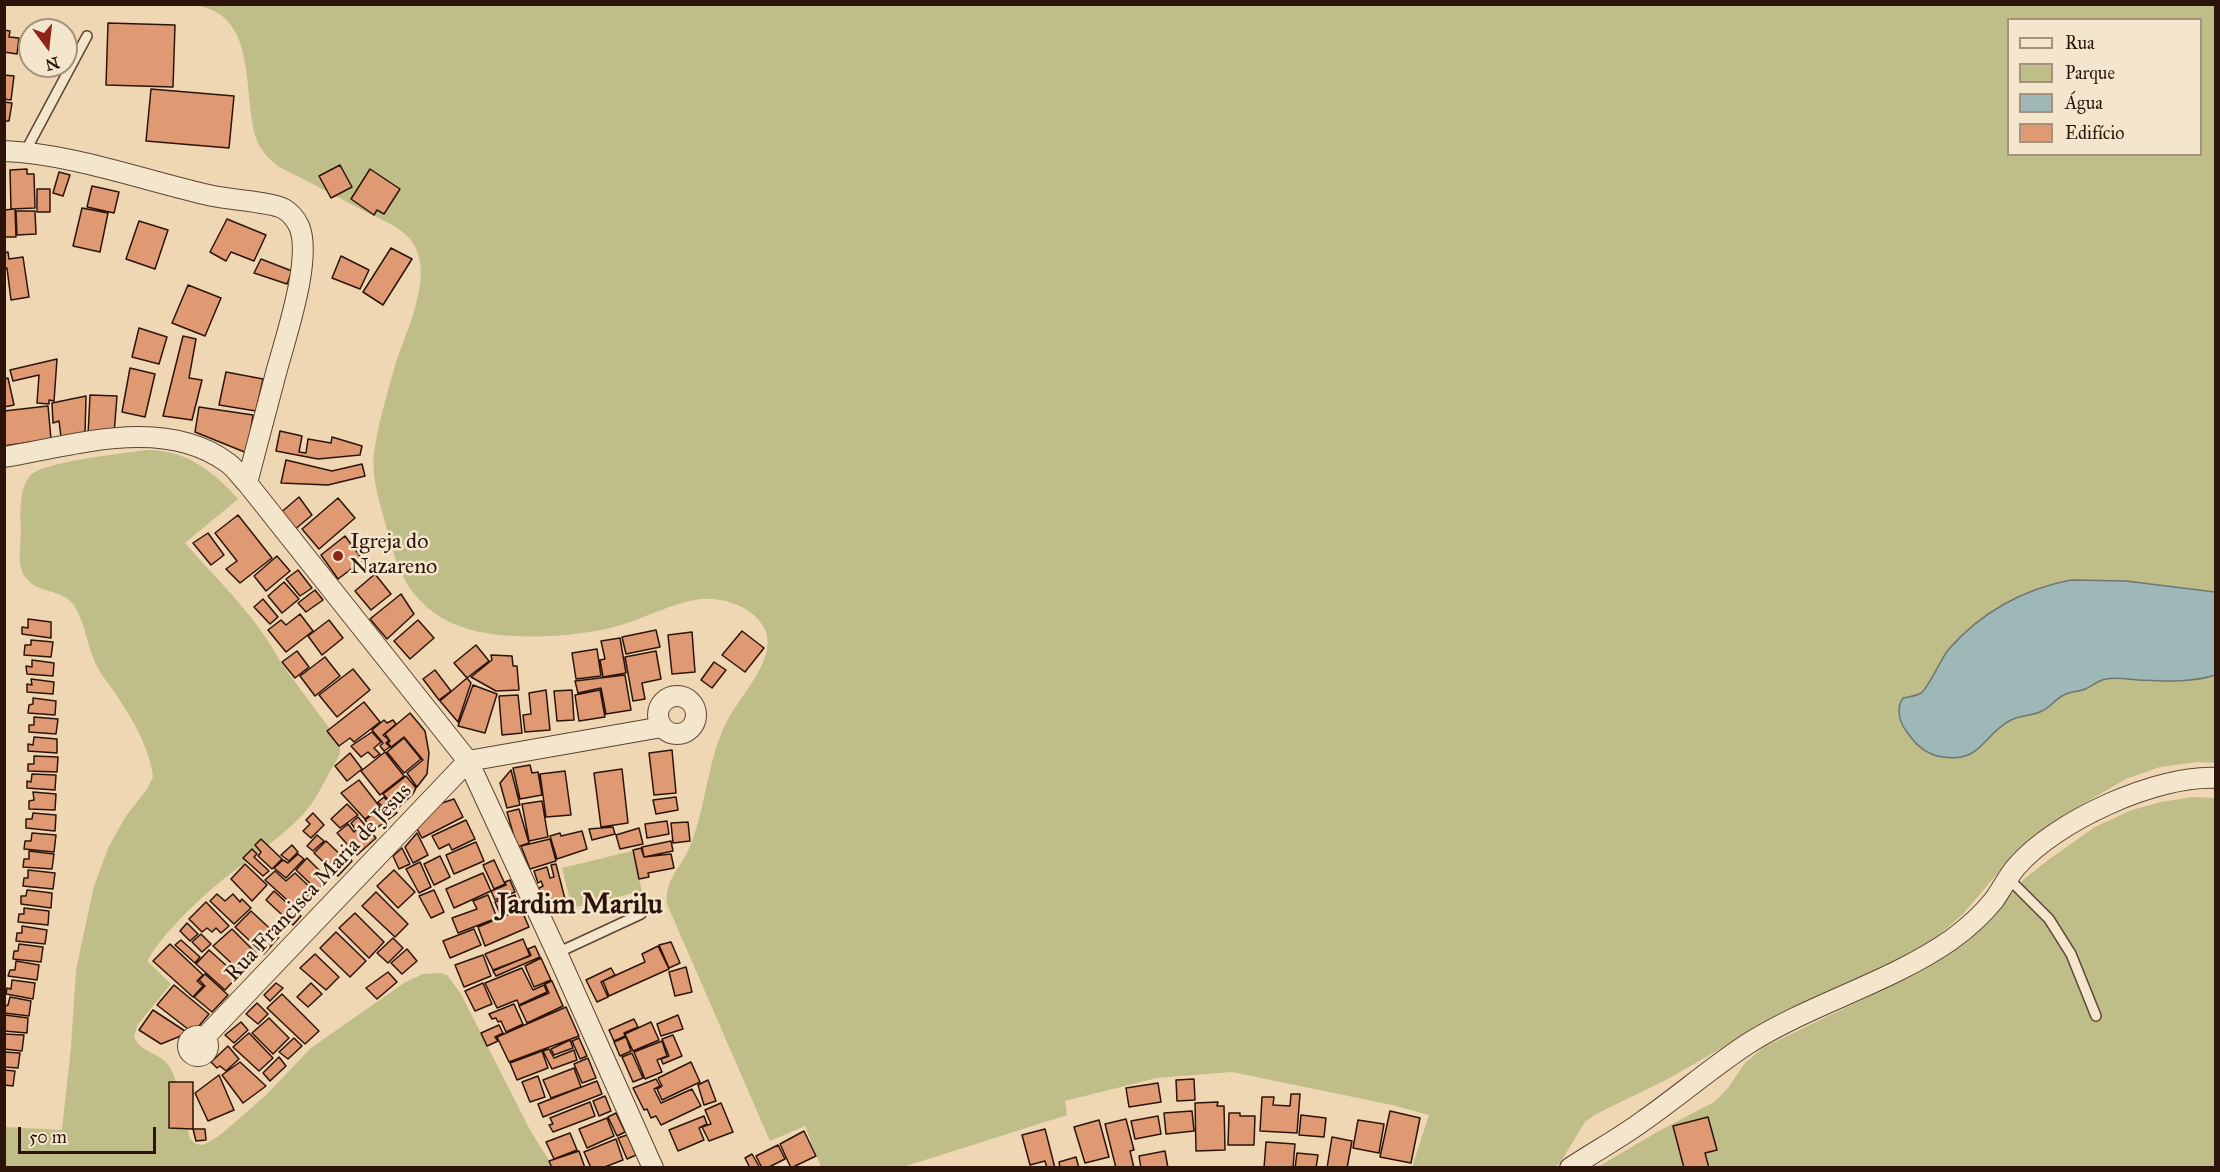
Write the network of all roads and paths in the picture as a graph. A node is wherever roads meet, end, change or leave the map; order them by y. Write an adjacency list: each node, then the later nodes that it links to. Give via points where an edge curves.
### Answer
1 (87, 36): 3 (lane)
2 (4, 151): 3 (street)
3 (25, 152): 5 (street, via 213,196 273,205 284,209 299,225 303,244 297,291)
4 (4, 457): 5 (street, via 107,439 167,438 185,442 229,463)
5 (247, 483): 7 (street)
6 (662, 727): 7 (street)
7 (468, 760): 11 (street); 13 (street, Rua Francisca Maria de Jesus)
8 (2216, 778): 9 (street, via 2148,788 2100,809 2047,840 2027,855)
9 (2008, 878): 12 (lane, via 2049,919 2071,954); 15 (street, via 1986,910 1953,939 1914,963 1750,1043 1642,1122)
10 (641, 914): 11 (lane)
11 (557, 953): 14 (street)
12 (2096, 1016)
13 (204, 1038)
14 (653, 1167)
15 (1570, 1167)

